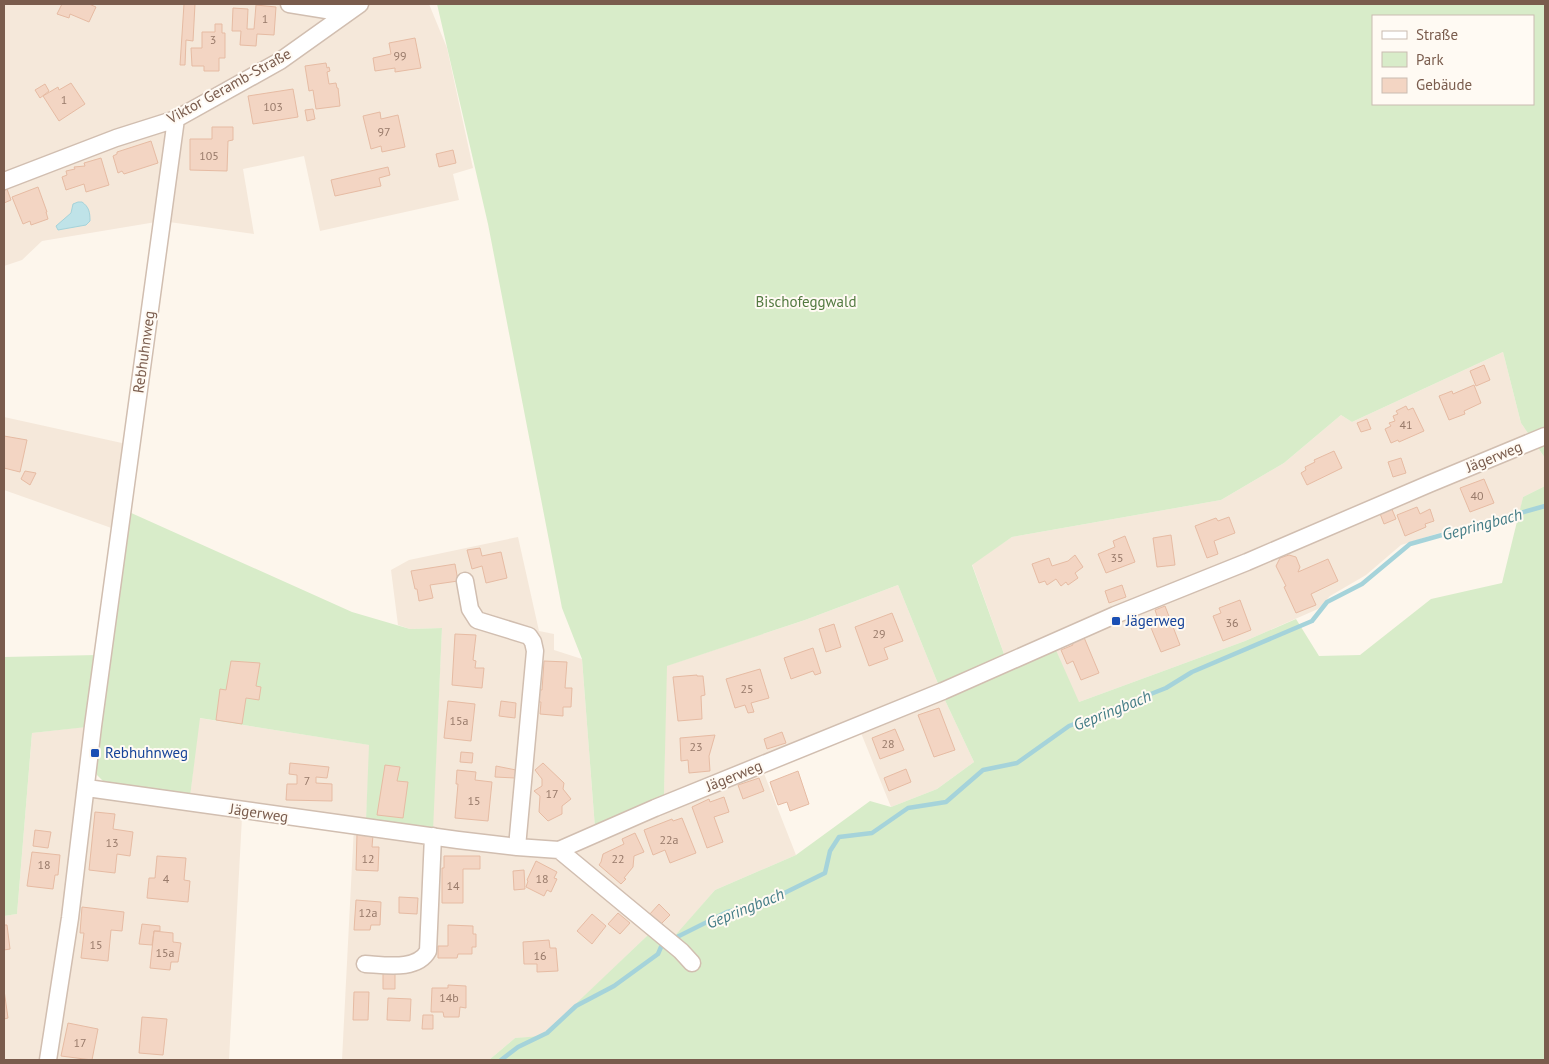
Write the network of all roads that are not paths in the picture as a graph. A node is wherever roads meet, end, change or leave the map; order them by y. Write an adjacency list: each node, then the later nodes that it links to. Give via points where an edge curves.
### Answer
1 (289, 4): 3 (street)
2 (360, 4): 3 (street, Viktor Geramb-Straße)
3 (345, 13): 4 (street, Viktor Geramb-Straße, via 280,61)
4 (176, 118): 5 (street, Viktor Geramb-Straße); 8 (street, Rebhuhnweg)
5 (4, 180)
6 (1545, 436): 11 (street, Jägerweg)
7 (465, 582): 10 (street, via 470,609 477,620 529,636 535,651)
8 (87, 788): 9 (street, Jägerweg); 14 (street, Rebhuhnweg)
9 (433, 836): 10 (street, Jägerweg); 13 (street, via 426,956 416,963)
10 (517, 847): 11 (street, Jägerweg)
11 (559, 850): 12 (street)
12 (692, 963)
13 (365, 964)
14 (48, 1060)

